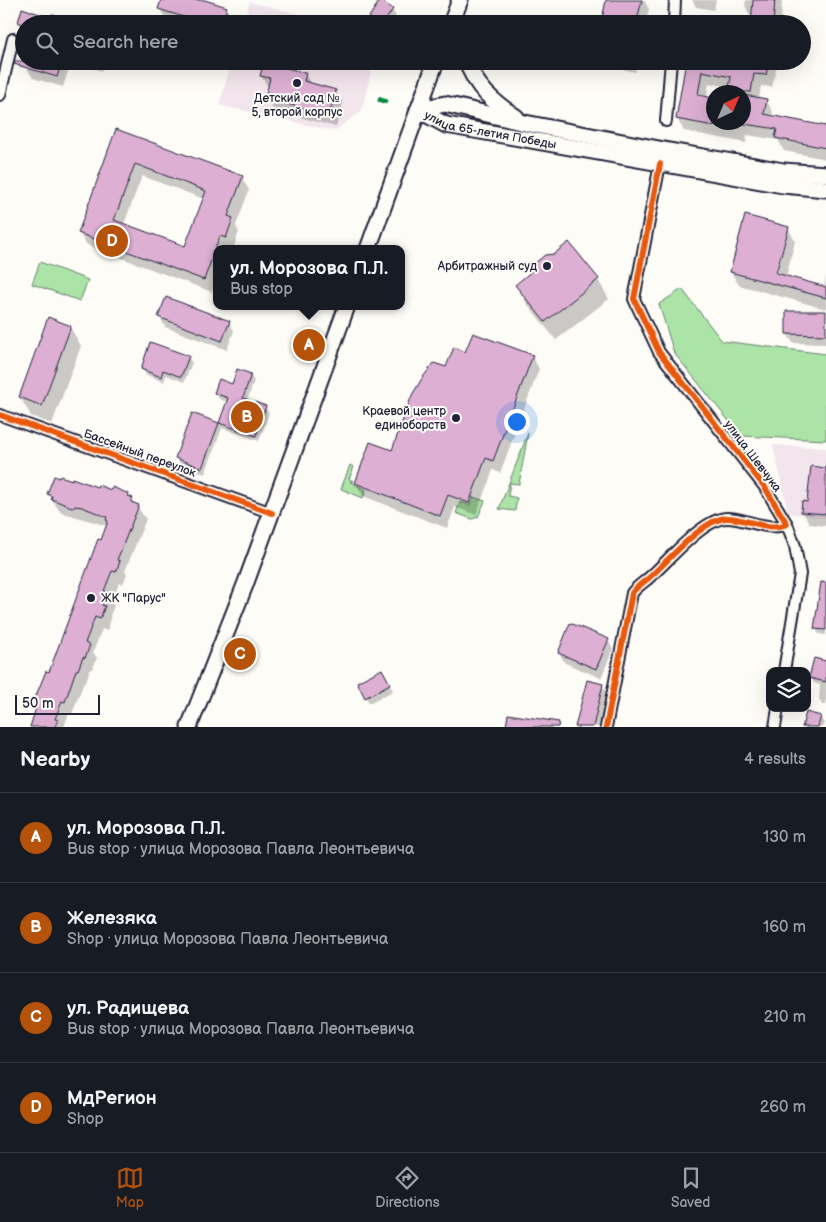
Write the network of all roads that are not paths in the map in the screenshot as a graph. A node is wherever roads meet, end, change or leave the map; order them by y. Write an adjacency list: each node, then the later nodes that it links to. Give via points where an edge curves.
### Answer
1 (676, 0): 5 (street)
2 (460, 1): 3 (main road); 4 (main road)
3 (455, 15)
4 (461, 15)
5 (675, 15)
6 (13, 39): 10 (street)
7 (433, 70): 11 (main road)
8 (470, 70): 13 (main road, via 475,82 486,94)
9 (670, 70): 12 (street)
10 (0, 94)
11 (418, 110): 13 (main road, улица 65-летия Победы, via 446,104); 14 (main road, улица 65-летия Победы, via 443,124); 17 (main road)
12 (666, 121)
13 (525, 124): 15 (main road, улица 65-летия Победы, via 783,171)
14 (660, 164): 16 (main road, улица 65-летия Победы); 21 (street, улица Шевчука, via 634,298 659,352 754,473)
15 (826, 174)
16 (826, 190)
17 (369, 245)
18 (347, 310): 20 (main road)
19 (0, 415): 20 (street, Бассейный переулок)
20 (272, 513): 24 (main road)
21 (787, 524): 22 (street, улица Шевчука, via 800,574); 25 (street, via 774,527 718,519 637,586 632,593)
22 (785, 667)
23 (777, 712): 26 (street)
24 (189, 727)
25 (606, 727)
26 (775, 727)

